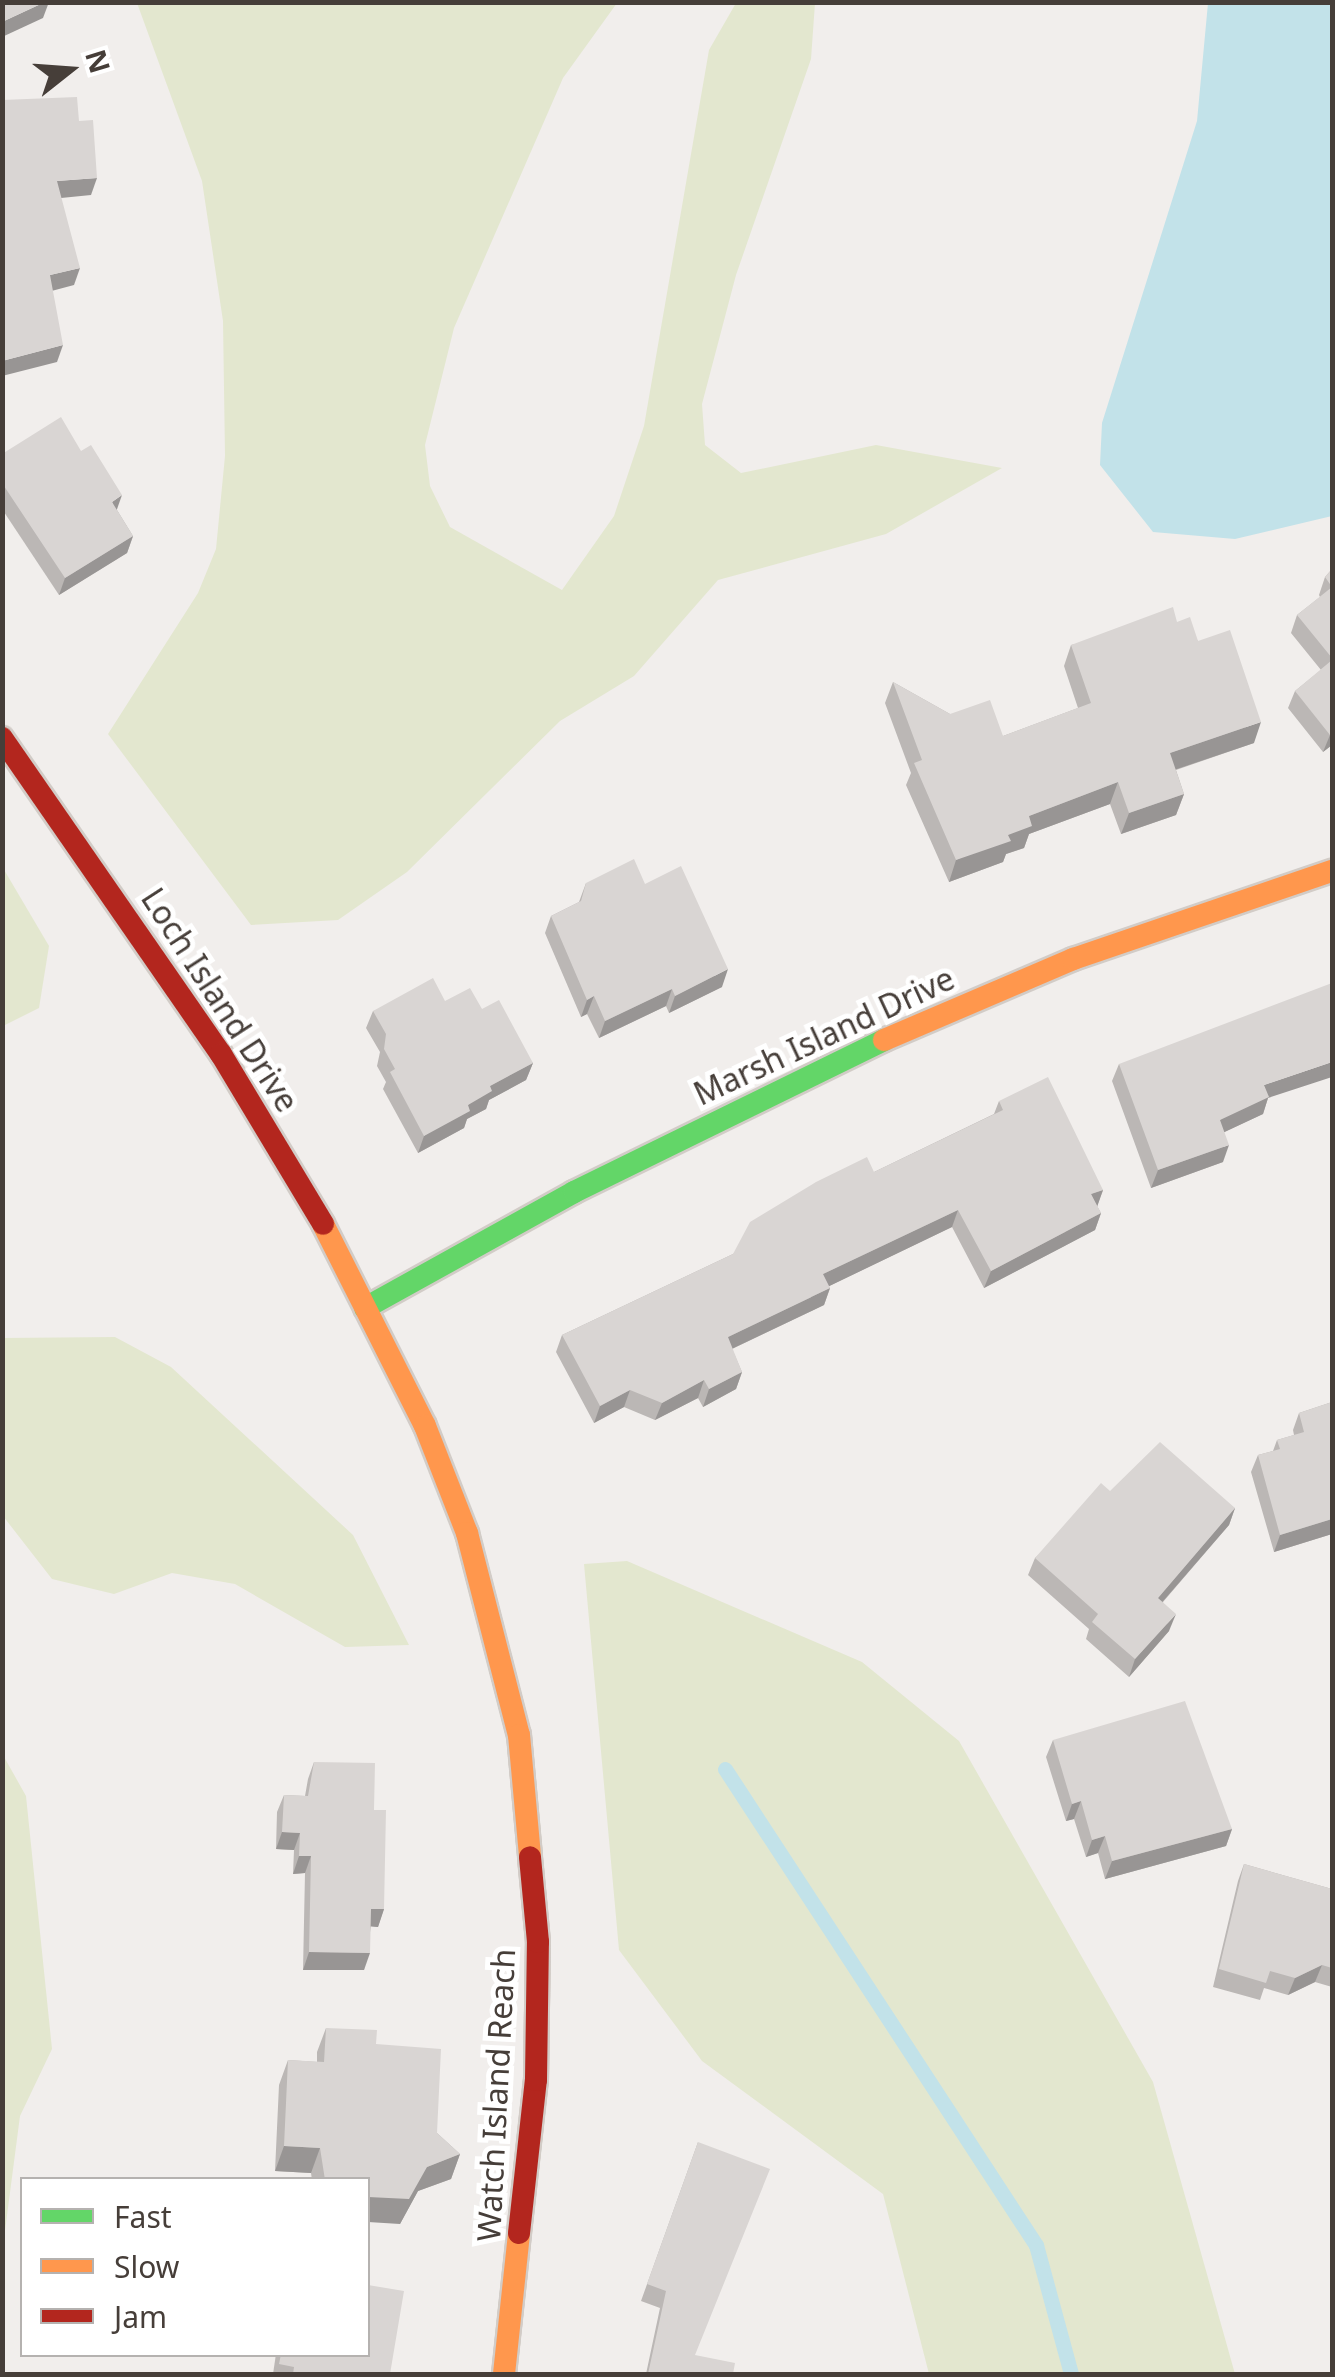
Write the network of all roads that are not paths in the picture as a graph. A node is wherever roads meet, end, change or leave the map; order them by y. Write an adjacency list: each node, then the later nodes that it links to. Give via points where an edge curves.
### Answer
1 (2, 738): 3 (street, Loch Island Drive, via 221,1054)
2 (1332, 871): 3 (street, Marsh Island Drive, via 1074,959 859,1051 574,1192)
3 (365, 1308): 4 (street, Watch Island Reach, via 425,1426 467,1533 519,1735 538,1942 536,2080)
4 (504, 2374)

